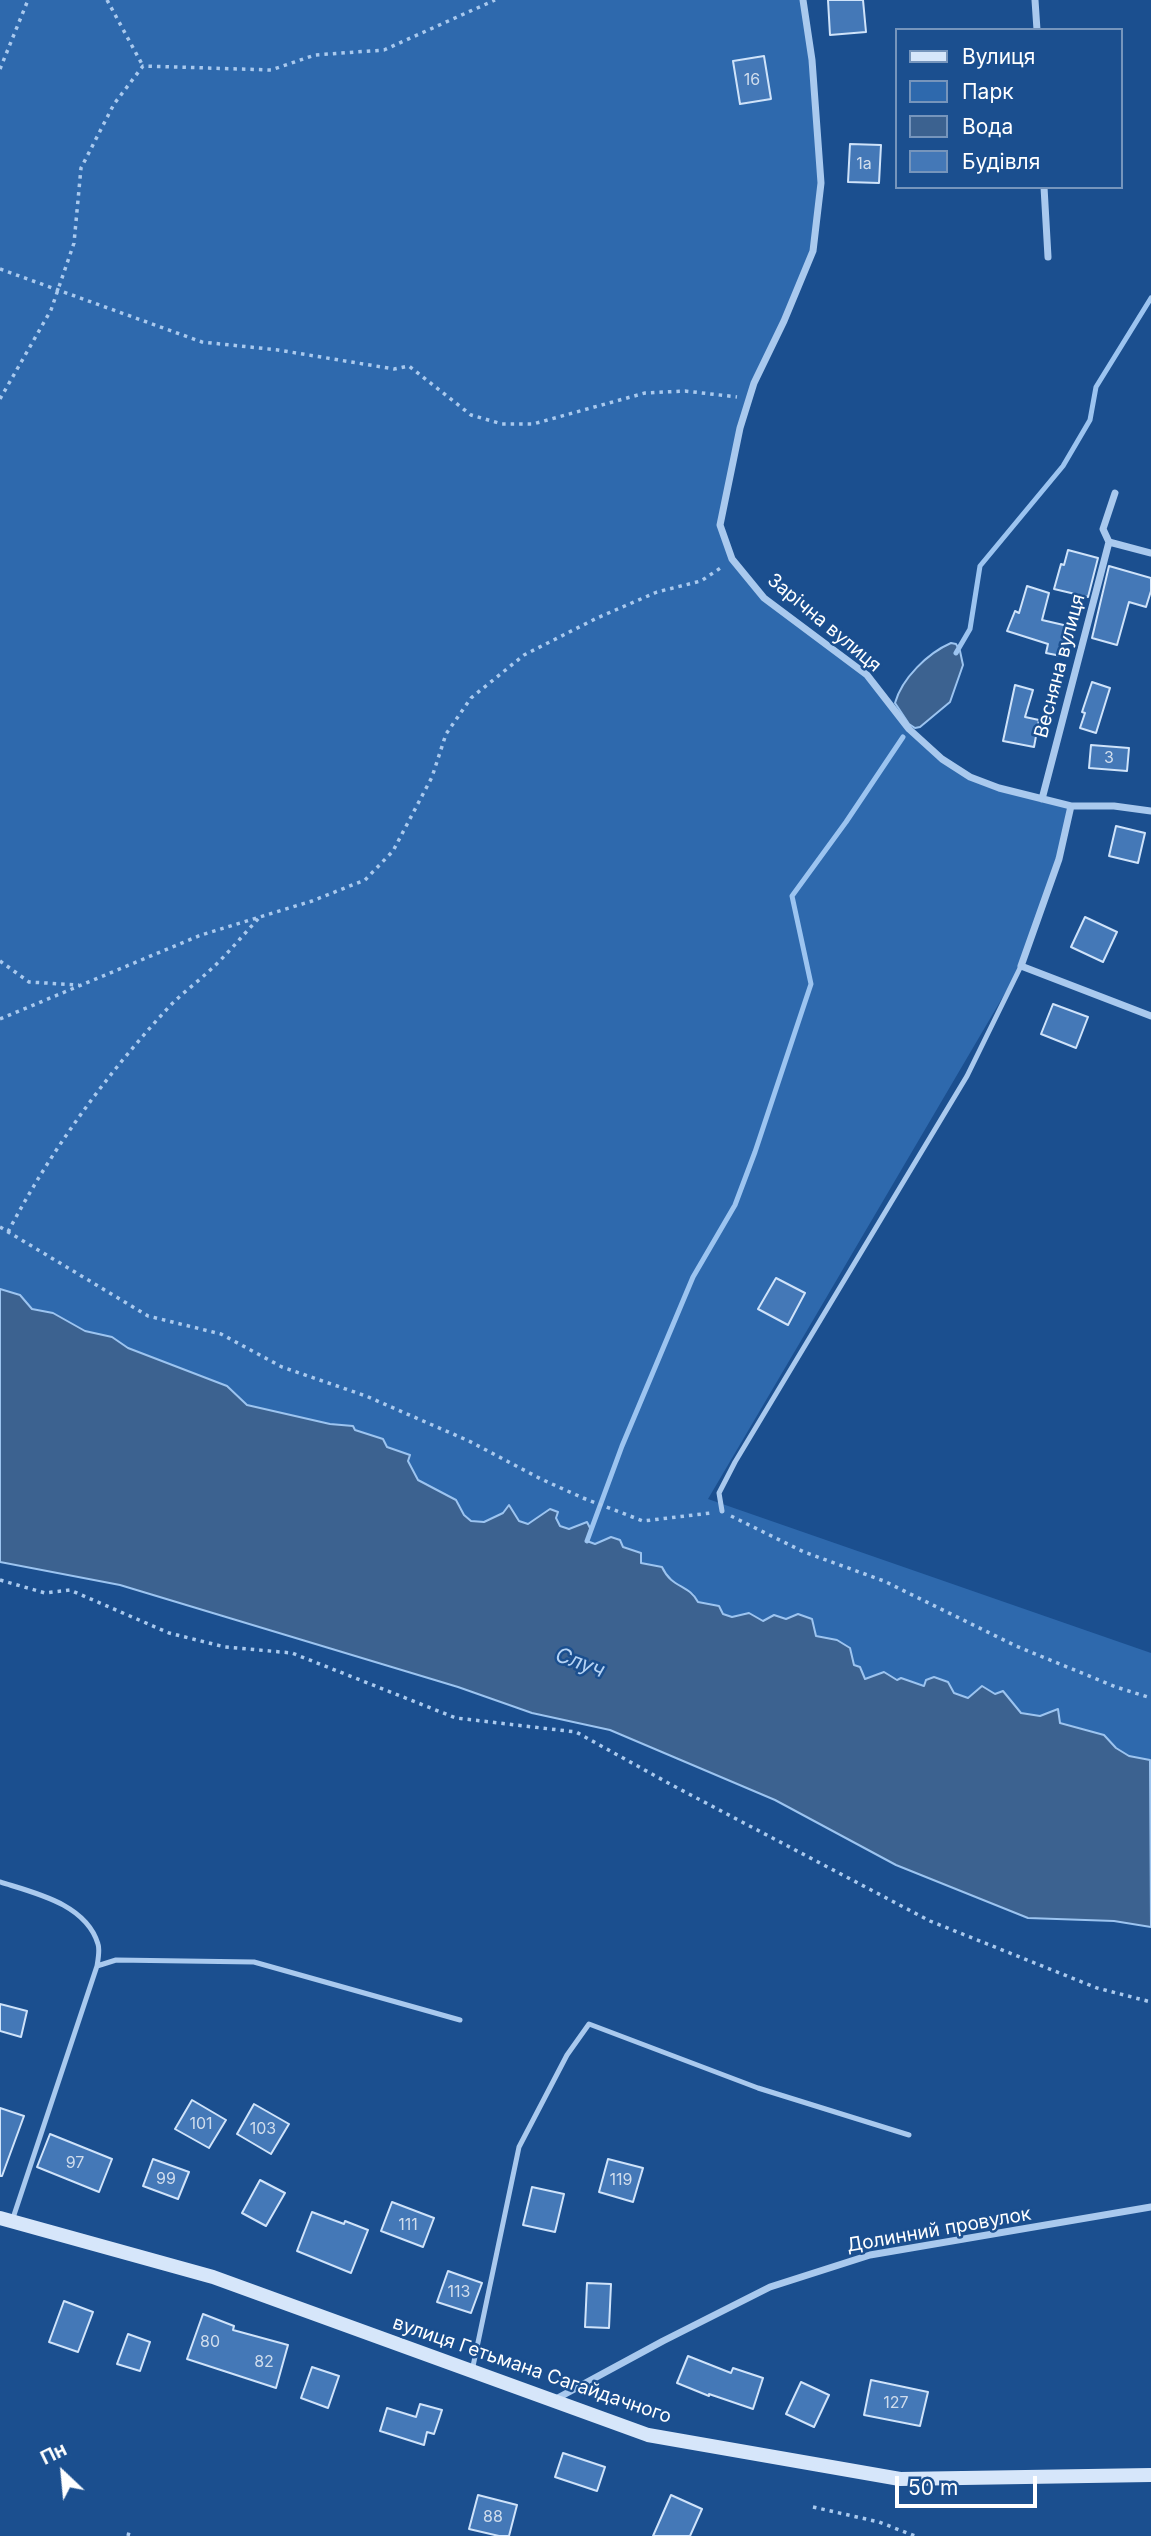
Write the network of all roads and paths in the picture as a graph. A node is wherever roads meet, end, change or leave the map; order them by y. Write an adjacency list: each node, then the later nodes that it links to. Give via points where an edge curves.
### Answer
1 (28, 0): 8 (path)
2 (107, 0): 7 (path)
3 (495, 0): 7 (path, via 384,50 315,55 271,70)
4 (803, 0): 12 (street, Зарічна вулиця, via 821,183 813,251)
5 (1035, 0): 6 (street)
6 (1037, 28)
7 (143, 66): 13 (path, via 114,104 81,168 74,243 51,310)
8 (0, 69)
9 (1044, 189): 10 (street)
10 (1048, 257)
11 (0, 269): 12 (path, via 202,342 394,369 409,366 471,415 502,424 533,424 645,393 685,391)
12 (749, 398): 17 (street, Зарічна вулиця, via 720,525)
13 (0, 399)
14 (1115, 493): 15 (street, Весняна вулиця, via 1103,529)
15 (1109, 542): 16 (street); 18 (street, Весняна вулиця)
16 (1151, 553)
17 (732, 559): 18 (street, Зарічна вулиця, via 764,598 867,675 909,729 942,759 970,777); 21 (path, via 701,581 657,592 524,655 471,698 446,734 432,777 393,851 365,880)
18 (1042, 799): 19 (street, Зарічна вулиця)
19 (1072, 806): 20 (street, Зарічна вулиця); 23 (street, via 1059,859)
20 (1151, 811)
21 (261, 916): 24 (path, via 201,935); 28 (path, via 211,970 170,1005 118,1065 44,1169)
22 (0, 961): 24 (path, via 29,982)
23 (1021, 966): 25 (street); 29 (lane, via 967,1076 735,1462 719,1493)
24 (81, 985): 26 (path)
25 (1151, 1016)
26 (0, 1019)
27 (0, 1227): 28 (path)
28 (8, 1232): 29 (path, via 148,1316 220,1334 282,1367 366,1396 469,1441 583,1498 643,1521)
29 (722, 1511): 31 (path, via 804,1552 884,1581 1016,1646)
30 (0, 1580): 34 (path, via 45,1593 71,1590 169,1633 225,1647 292,1653 456,1718 576,1732 930,1921 1097,1988)
31 (1151, 1698)
32 (0, 1882): 33 (lane, via 51,1898 82,1917 99,1945)
33 (97, 1966): 35 (lane, via 116,1960 254,1962); 38 (lane)
34 (1151, 2002)
35 (460, 2020)
36 (909, 2135): 39 (lane, via 758,2088 589,2024 567,2055 519,2147)
37 (1151, 2207): 40 (street, Долинний провулок, via 870,2255 770,2287)
38 (6, 2219): 39 (main road, вулиця Гетьмана Сагайдачного, via 213,2277)
39 (472, 2371): 40 (main road, вулиця Гетьмана Сагайдачного)
40 (553, 2400): 41 (main road, вулиця Гетьмана Сагайдачного, via 648,2435 900,2479)
41 (1151, 2475)
42 (813, 2507): 45 (path, via 879,2522)
43 (131, 2528): 44 (path)
44 (128, 2536)
45 (915, 2536)

